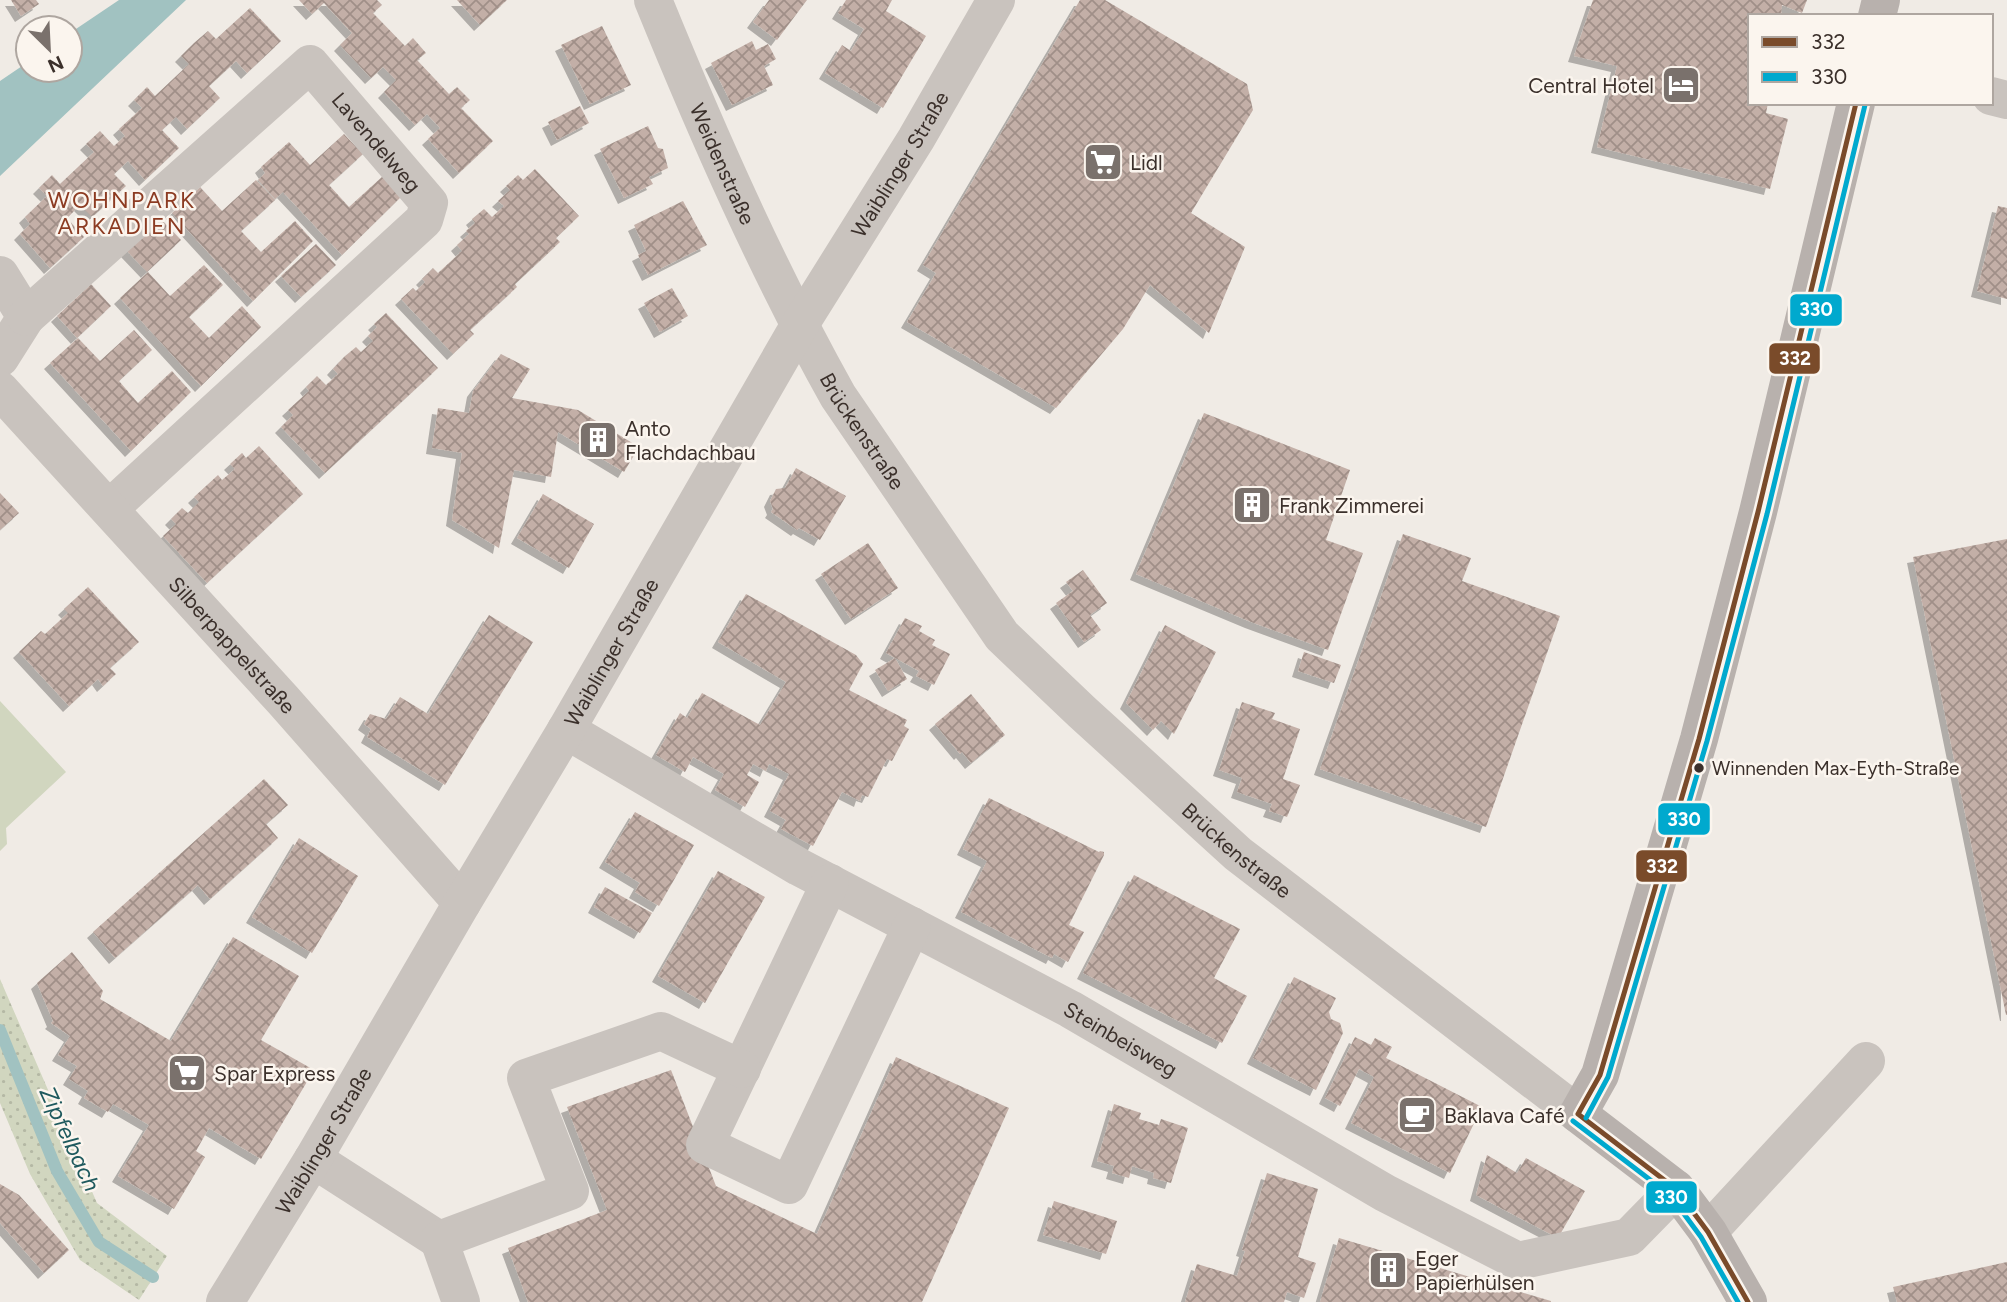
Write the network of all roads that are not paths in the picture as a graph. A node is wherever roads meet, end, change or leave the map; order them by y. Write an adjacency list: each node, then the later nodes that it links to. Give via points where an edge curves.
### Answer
1 (653, 0): 6 (street, Weidenstraße)
2 (996, 0): 6 (street, Waiblinger Straße)
3 (1856, 105): 16 (main road, via 1762,500 1699,739 1600,1075)
4 (0, 275): 5 (street)
5 (26, 317): 7 (street); 9 (street, Lavendelweg, via 310,64 429,203 425,219)
6 (799, 326): 10 (street, Waiblinger Straße); 16 (street, Brückenstraße, via 838,396 1002,636 1238,854)
7 (0, 358)
8 (0, 390): 9 (street, Silberpappelstraße)
9 (110, 508): 12 (street, Silberpappelstraße)
10 (566, 730): 11 (street, Steinbeisweg); 12 (street, Waiblinger Straße)
11 (830, 883): 13 (street, Steinbeisweg); 15 (street)
12 (462, 903): 17 (street, Waiblinger Straße)
13 (912, 926): 15 (street, via 789,1185 705,1145); 18 (street, Steinbeisweg, via 1070,1009 1385,1193 1518,1261 1629,1237)
14 (1866, 1061): 19 (street)
15 (742, 1069): 20 (street, via 661,1031 526,1078 570,1191)
16 (1578, 1114): 18 (main road, Brückenstraße)
17 (313, 1159): 20 (street); 21 (street, Waiblinger Straße)
18 (1676, 1189): 19 (main road, Brückenstraße)
19 (1709, 1232): 23 (main road, Brückenstraße)
20 (439, 1240): 22 (street)
21 (225, 1302)
22 (461, 1302)
23 (1748, 1302)

